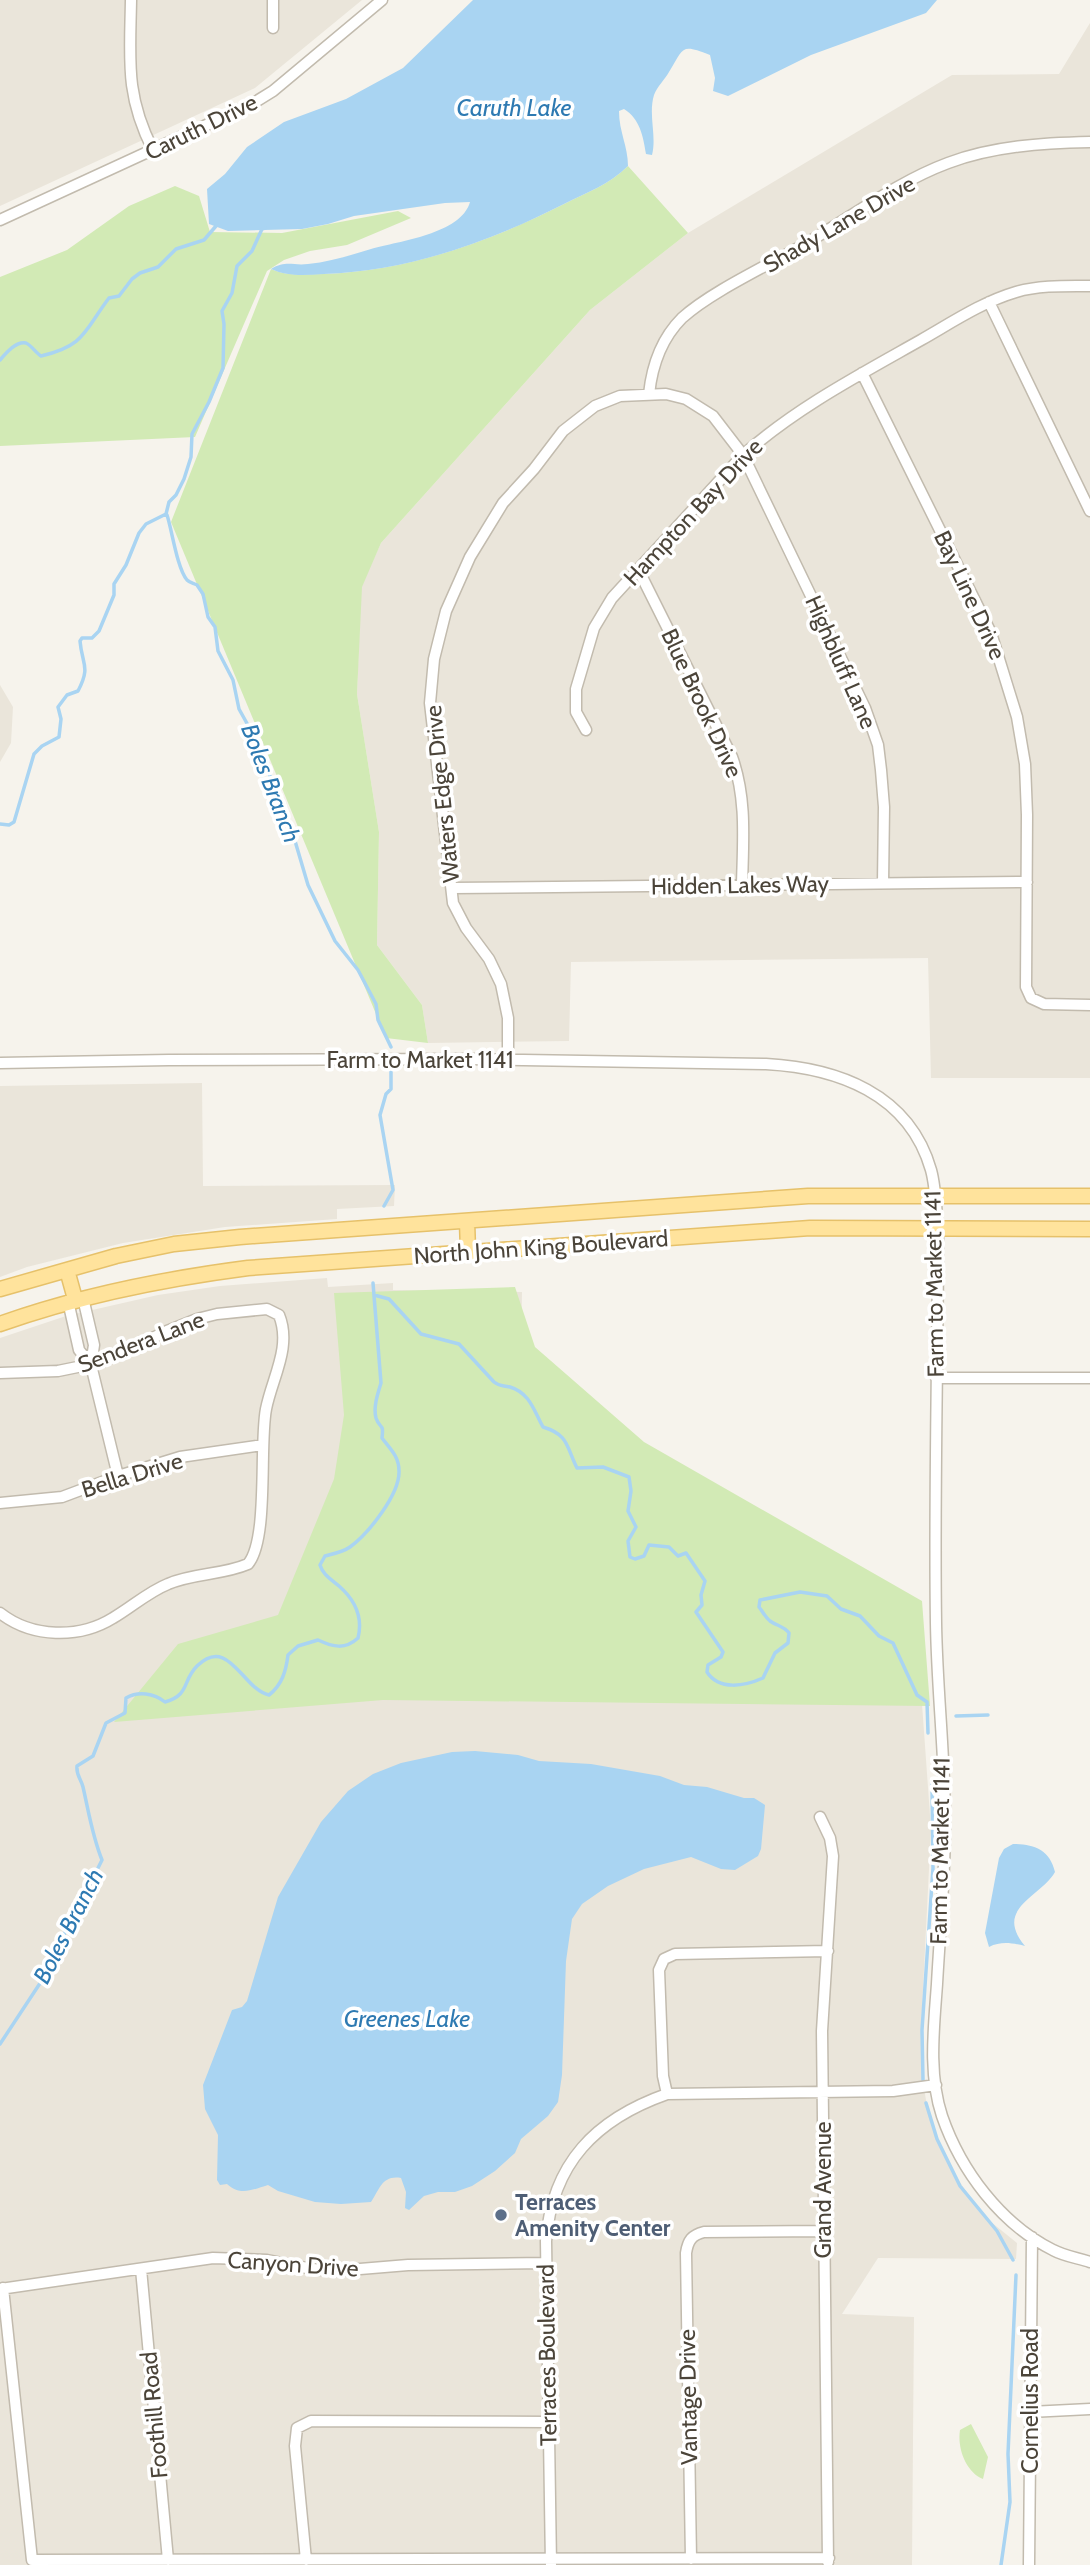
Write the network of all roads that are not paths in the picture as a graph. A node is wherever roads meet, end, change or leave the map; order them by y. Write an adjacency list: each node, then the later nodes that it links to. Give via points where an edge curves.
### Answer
1 (131, 0): 6 (street, via 132,93)
2 (274, 0): 4 (street)
3 (382, 0): 6 (street, Caruth Drive, via 273,91)
4 (273, 28)
5 (1090, 142): 11 (street, Shady Lane Drive, via 1002,149 949,162 894,189 682,318 656,357)
6 (153, 150): 7 (street, Caruth Drive)
7 (0, 220)
8 (1090, 286): 9 (street, Hampton Bay Drive, via 1018,291)
9 (989, 302): 10 (street, Hampton Bay Drive); 13 (street)
10 (862, 373): 12 (street, Hampton Bay Drive, via 766,434); 16 (street, Bay Line Drive, via 991,633 1006,674 1025,764)
11 (649, 394): 12 (street, Waters Edge Drive, via 686,399 713,416); 19 (street, Waters Edge Drive, via 620,396 595,406 564,432 503,503 470,557 446,611 434,659 430,703)
12 (743, 455): 14 (street, Hampton Bay Drive); 17 (street, Highbluff Lane, via 865,708 878,745 884,807)
13 (1090, 511)
14 (638, 569): 15 (street, Hampton Bay Drive, via 612,598 583,657 576,712); 18 (street, Blue Brook Drive, via 733,757 743,799)
15 (586, 730)
16 (1027, 882): 17 (street, Hidden Lakes Way); 20 (street, Bay Line Drive, via 1026,987 1031,998 1044,1004)
17 (883, 883): 18 (street, Hidden Lakes Way)
18 (742, 885): 19 (street, Hidden Lakes Way)
19 (453, 888): 21 (street, Waters Edge Drive, via 453,903 501,984 508,1018)
20 (1090, 1004)
21 (508, 1059): 22 (street, Farm to Market 1141); 23 (street, Farm to Market 1141, via 766,1063 838,1075 883,1099 907,1124 931,1169)
22 (0, 1063)
23 (935, 1195): 24 (main road, North John King Boulevard); 25 (main road, North John King Boulevard, via 808,1196); 26 (street, Farm to Market 1141)
24 (1090, 1196)
25 (467, 1221): 28 (main road); 29 (main road, North John King Boulevard, via 174,1244)
26 (938, 1228): 27 (main road, North John King Boulevard); 28 (main road, North John King Boulevard, via 810,1228); 35 (street, Farm to Market 1141)
27 (1090, 1229)
28 (468, 1251): 31 (main road, North John King Boulevard, via 236,1269)
29 (67, 1270): 30 (main road, North John King Boulevard); 31 (main road)
30 (0, 1289)
31 (75, 1299): 32 (main road, North John King Boulevard); 33 (street, via 79,1350)
32 (0, 1324)
33 (91, 1365): 34 (street, Sendera Lane); 37 (street, Sendera Lane, via 197,1319 267,1309 279,1315 283,1351 265,1410); 38 (street)
34 (0, 1373)
35 (936, 1378): 36 (street); 43 (street, Farm to Market 1141, via 936,1625 945,1821 934,2028)
36 (1090, 1378)
37 (263, 1445): 38 (street, Bella Drive, via 180,1457); 40 (street, via 257,1542 248,1564 170,1583 112,1619 70,1633 40,1632)
38 (118, 1476): 39 (street, Bella Drive, via 62,1497)
39 (0, 1503)
40 (0, 1613)
41 (820, 1817): 42 (street, Grand Avenue, via 833,1856)
42 (828, 1951): 44 (street, Grand Avenue); 45 (street, via 675,1954 664,1959 659,1970)
43 (936, 2085): 44 (street, Terraces Boulevard); 47 (street, Farm to Market 1141, via 942,2115 970,2173 1013,2224)
44 (822, 2092): 45 (street, Terraces Boulevard); 46 (street, Grand Avenue)
45 (667, 2094): 49 (street, Terraces Boulevard, via 619,2115 580,2148 554,2195)
46 (823, 2231): 55 (street, Vantage Drive, via 704,2232 692,2237 686,2253); 59 (street, Grand Avenue)
47 (1032, 2237): 48 (street, Farm to Market 1141, via 1055,2251); 53 (street, Cornelius Road)
48 (1090, 2262)
49 (546, 2263): 50 (street, Canyon Drive, via 408,2264 336,2271 267,2260 213,2258); 54 (street, Terraces Boulevard)
50 (141, 2269): 51 (street, Canyon Drive); 56 (street, Foothill Road)
51 (1, 2289): 56 (street, via 32,2560)
52 (1090, 2409): 53 (street)
53 (1030, 2412): 60 (street, Cornelius Road)
54 (548, 2422): 57 (street, via 311,2421 298,2428 295,2446); 58 (street, Terraces Boulevard)
55 (691, 2559): 58 (street); 59 (street)
56 (168, 2560): 57 (street)
57 (306, 2560): 58 (street)
58 (550, 2562)
59 (828, 2562)
60 (1030, 2565)

